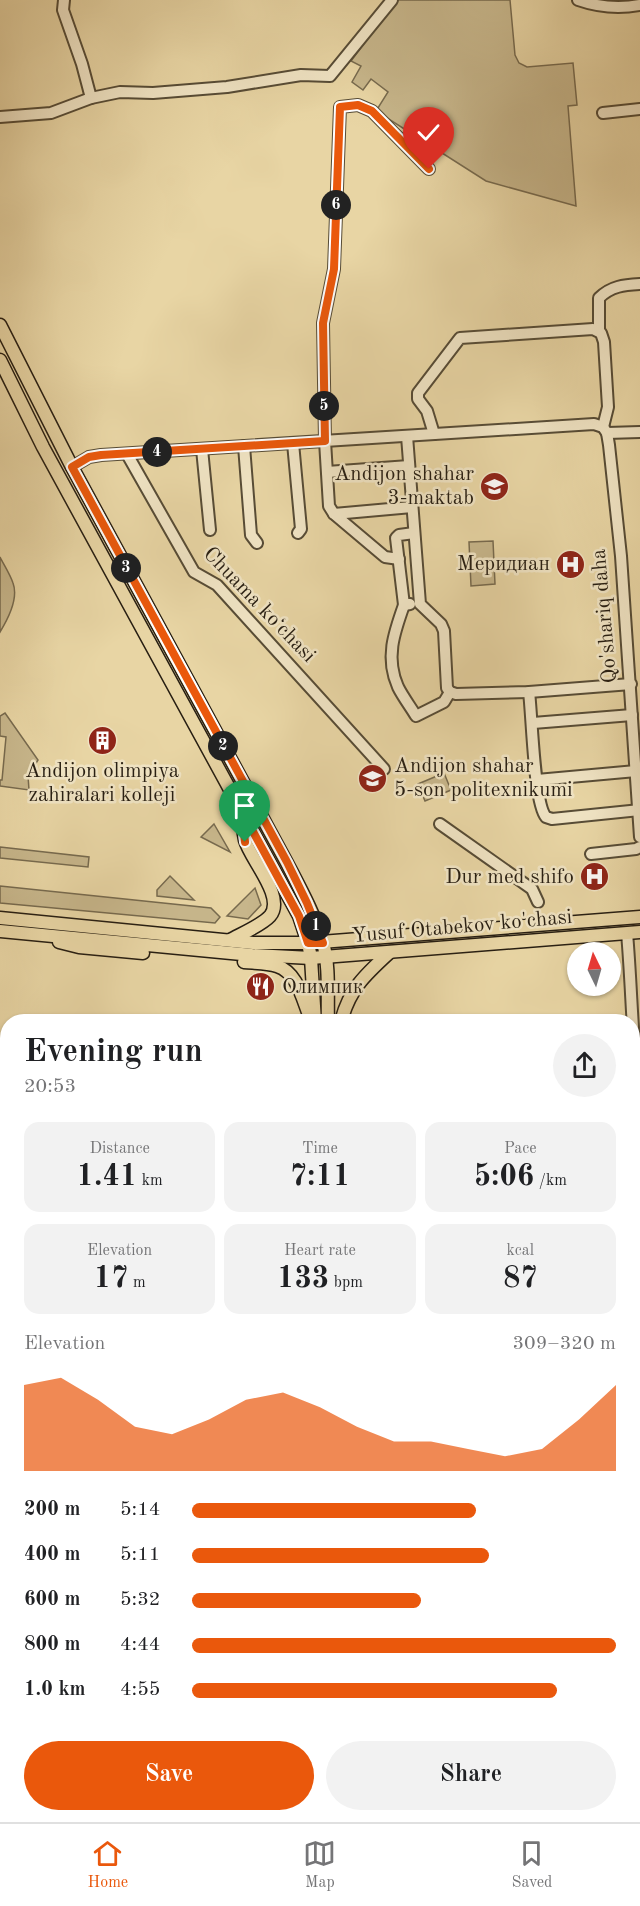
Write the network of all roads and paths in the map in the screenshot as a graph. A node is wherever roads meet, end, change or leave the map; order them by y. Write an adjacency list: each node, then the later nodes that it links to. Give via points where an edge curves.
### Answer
1 (64, 0): 5 (street, via 63,10)
2 (392, 0): 5 (street, via 330,76 300,75 227,87 130,91)
3 (578, 0): 4 (street, via 595,6)
4 (640, 5)
5 (91, 98): 8 (street, via 51,113)
6 (640, 109): 7 (street)
7 (603, 113)
8 (0, 117)
9 (429, 169): 19 (street, via 372,111 358,105 340,107 334,269 323,323)
10 (640, 284): 12 (street, Qo'shariq daha, via 616,286 599,298)
11 (0, 325): 13 (main road)
12 (599, 331): 15 (street, Qo'shariq daha, via 604,342 608,407); 17 (street, via 460,338 418,393)
13 (16, 354): 14 (main road); 25 (main road)
14 (0, 361): 46 (main road, via 48,457)
15 (605, 430): 16 (street); 17 (street, via 594,424); 36 (street, Qo'shariq daha, via 621,555)
16 (640, 432)
17 (434, 434): 18 (street)
18 (407, 436): 19 (street); 24 (street)
19 (325, 441): 20 (street); 26 (street)
20 (293, 443): 21 (street); 30 (street, via 301,529)
21 (244, 446): 22 (street); 32 (street, via 251,535)
22 (202, 449): 23 (street); 29 (street)
23 (127, 454): 25 (street, via 89,457); 41 (street, Chuama koʻchasi, via 194,572 217,585)
24 (409, 466): 26 (street); 27 (street)
25 (72, 467): 60 (main road, via 287,862)
26 (327, 472): 28 (street, via 329,506)
27 (412, 507): 28 (street); 31 (street)
28 (334, 514): 33 (street, via 385,557)
29 (210, 530)
30 (298, 533)
31 (414, 533): 33 (street, via 396,538); 34 (street)
32 (257, 543)
33 (399, 559): 35 (street)
34 (420, 604): 35 (street); 37 (street, via 444,631)
35 (404, 605): 37 (street, via 392,643 398,687 416,716 444,702)
36 (631, 684): 38 (street); 39 (street, Qo'shariq daha)
37 (450, 692): 38 (street)
38 (529, 692): 40 (street)
39 (632, 715): 40 (street); 42 (street, Qo'shariq daha)
40 (533, 723): 43 (street)
41 (384, 769)
42 (636, 771): 43 (street); 44 (street, Qo'shariq daha)
43 (537, 780): 45 (street, via 540,807 552,819)
44 (639, 792): 45 (street, Qo'shariq daha)
45 (639, 810): 48 (street, Qo'shariq daha)
46 (244, 815): 58 (main road, via 245,842 270,889 274,909 268,919); 59 (main road, via 299,916)
47 (440, 824): 51 (street, via 532,889)
48 (640, 837)
49 (640, 847): 50 (street)
50 (591, 854)
51 (538, 902)
52 (640, 917): 60 (main road, Yusuf Otabekov ko'chasi)
53 (0, 918): 58 (main road, Yusuf Otabekov ko'chasi)
54 (0, 931): 57 (main road, Yusuf Otabekov ko'chasi)
55 (640, 932): 56 (main road, Yusuf Otabekov ko'chasi)
56 (627, 933): 61 (main road, Yusuf Otabekov ko'chasi); 68 (street)
57 (51, 936): 63 (main road, Yusuf Otabekov ko'chasi); 64 (main road, via 60,943 79,947 279,967 293,978)
58 (230, 940): 59 (main road, Yusuf Otabekov ko'chasi)
59 (308, 943): 60 (main road, Yusuf Otabekov ko'chasi); 63 (main road)
60 (323, 943): 62 (main road)
61 (390, 952): 62 (main road, Yusuf Otabekov ko'chasi); 67 (main road, via 357,984)
62 (326, 957): 63 (main road, Yusuf Otabekov ko'chasi); 66 (main road)
63 (311, 958): 65 (main road)
64 (309, 1014)
65 (313, 1014)
66 (328, 1014)
67 (343, 1014)
68 (633, 1014)

